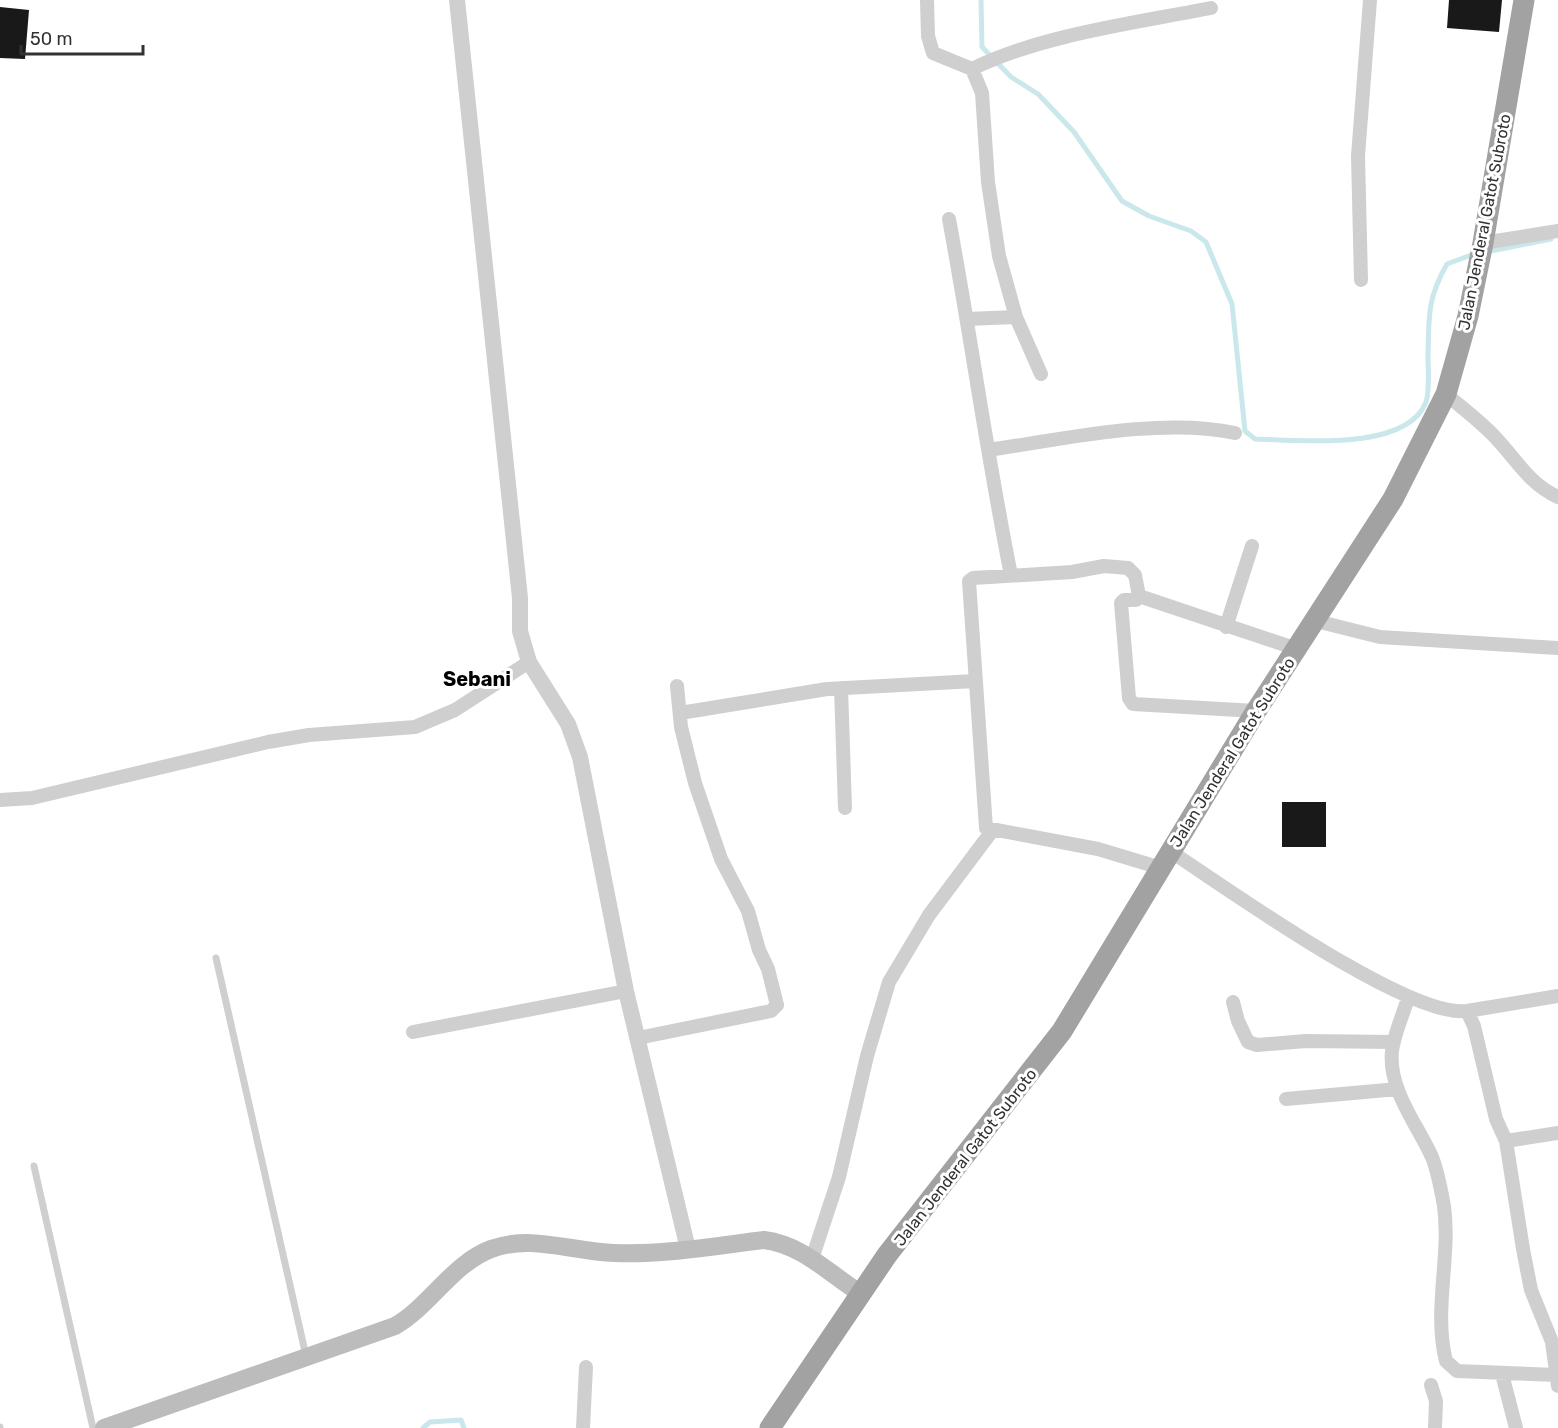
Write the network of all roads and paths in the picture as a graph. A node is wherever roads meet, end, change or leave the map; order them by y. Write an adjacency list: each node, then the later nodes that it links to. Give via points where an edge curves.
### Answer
1 (457, 0): 25 (street, via 519,586 520,631)
2 (927, 0): 6 (street, via 928,36 933,53)
3 (1370, 0): 10 (street, via 1358,156)
4 (1524, 0): 9 (highway, Jalan Jenderal Gatot Subroto)
5 (1211, 8): 6 (street, via 1054,40)
6 (977, 66): 11 (street, via 999,256)
7 (949, 219): 12 (street)
8 (1558, 231): 9 (street)
9 (1481, 250): 14 (highway, Jalan Jenderal Gatot Subroto)
10 (1361, 280)
11 (1016, 318): 12 (street); 13 (street)
12 (967, 319): 16 (street)
13 (1041, 374)
14 (1446, 394): 17 (street, via 1495,436 1518,467 1543,490); 21 (highway, Jalan Jenderal Gatot Subroto, via 1393,499)
15 (1235, 433): 16 (street, via 1209,427 1156,429)
16 (989, 450): 19 (street)
17 (1558, 497)
18 (1252, 546): 22 (street)
19 (1011, 575): 20 (street, via 1119,566 1135,575); 26 (street, via 969,581)
20 (1139, 596): 22 (street); 29 (street, via 1121,603 1132,704)
21 (1316, 621): 23 (street, via 1380,638); 24 (highway, Jalan Jenderal Gatot Subroto)
22 (1226, 627): 24 (street)
23 (1558, 648)
24 (1297, 649): 29 (highway, Jalan Jenderal Gatot Subroto)
25 (529, 662): 31 (street, via 455,710 415,728 279,740 32,798); 36 (street, via 568,724 580,757)
26 (975, 681): 28 (street); 33 (street, via 984,766 984,823)
27 (677, 686): 30 (street)
28 (841, 688): 30 (street); 32 (street)
29 (1256, 711): 34 (highway, Jalan Jenderal Gatot Subroto)
30 (680, 713): 42 (street, via 695,783 721,859 748,911 777,1005 771,1011)
31 (0, 800)
32 (845, 808)
33 (992, 831): 34 (street); 50 (street, via 928,915 888,982 839,1177)
34 (1166, 860): 38 (street); 51 (highway, Jalan Jenderal Gatot Subroto, via 1062,1032)
35 (216, 958): 52 (lane)
36 (626, 991): 41 (street); 42 (street)
37 (1558, 996): 40 (street)
38 (1408, 998): 40 (street); 43 (street)
39 (1233, 1002): 43 (street, via 1248,1042 1257,1045 1316,1040)
40 (1467, 1011): 47 (street, via 1496,1119)
41 (413, 1032)
42 (638, 1038): 49 (street)
43 (1394, 1042): 44 (street, via 1393,1072)
44 (1398, 1089): 45 (street); 54 (street, via 1433,1159 1444,1207 1440,1295 1446,1361 1457,1371)
45 (1286, 1099)
46 (1558, 1133): 47 (street)
47 (1506, 1141): 55 (street, via 1531,1290 1552,1342)
48 (34, 1166): 57 (lane)
49 (687, 1249): 50 (main road, via 764,1240 791,1246); 52 (main road, via 613,1253 535,1242 491,1249 467,1263 395,1326)
50 (812, 1259): 51 (main road)
51 (860, 1293): 60 (highway, Jalan Jenderal Gatot Subroto)
52 (306, 1356): 58 (main road)
53 (586, 1366): 59 (street)
54 (1502, 1374): 55 (street); 62 (street)
55 (1557, 1380)
56 (1431, 1385): 61 (street, via 1436,1401)
57 (93, 1428)
58 (104, 1428)
59 (583, 1428)
60 (770, 1428)
61 (1435, 1428)
62 (1516, 1428)

